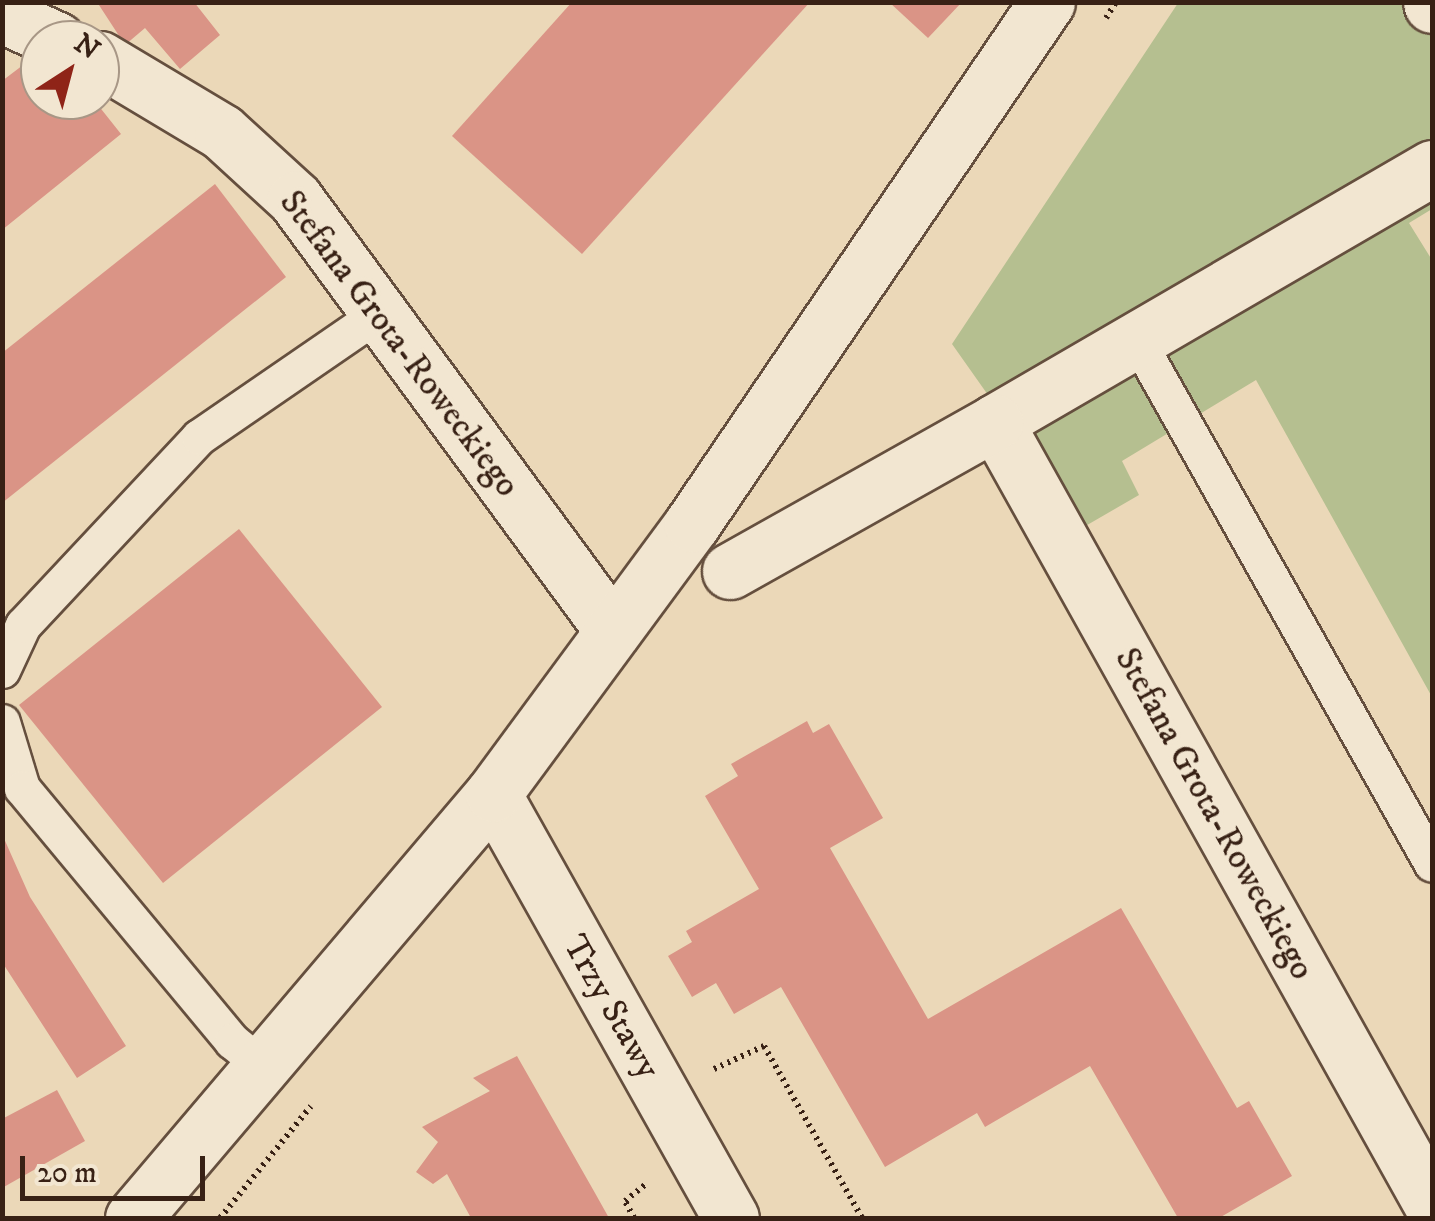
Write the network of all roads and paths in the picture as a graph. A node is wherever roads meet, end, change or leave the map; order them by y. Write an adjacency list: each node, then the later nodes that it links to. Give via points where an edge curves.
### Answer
1 (1036, 7): 8 (street)
2 (120, 72): 4 (street, Stefana Grota-Roweckiego, via 236,146 295,199)
3 (1432, 168): 5 (street)
4 (378, 314): 8 (street, Stefana Grota-Roweckiego); 9 (lane, via 199,438 23,626)
5 (1136, 340): 6 (street); 12 (lane)
6 (995, 422): 7 (street); 15 (street, Stefana Grota-Roweckiego)
7 (730, 571)
8 (613, 631): 11 (street)
9 (2, 670)
10 (2, 722): 13 (lane, via 22,788 232,1041)
11 (493, 794): 13 (street); 17 (street, Trzy Stawy)
12 (1432, 864)
13 (264, 1068): 16 (street)
14 (704, 1074): 18 (path, via 764,1046)
15 (1432, 1206)
16 (134, 1218)
17 (731, 1218)
18 (862, 1218)

